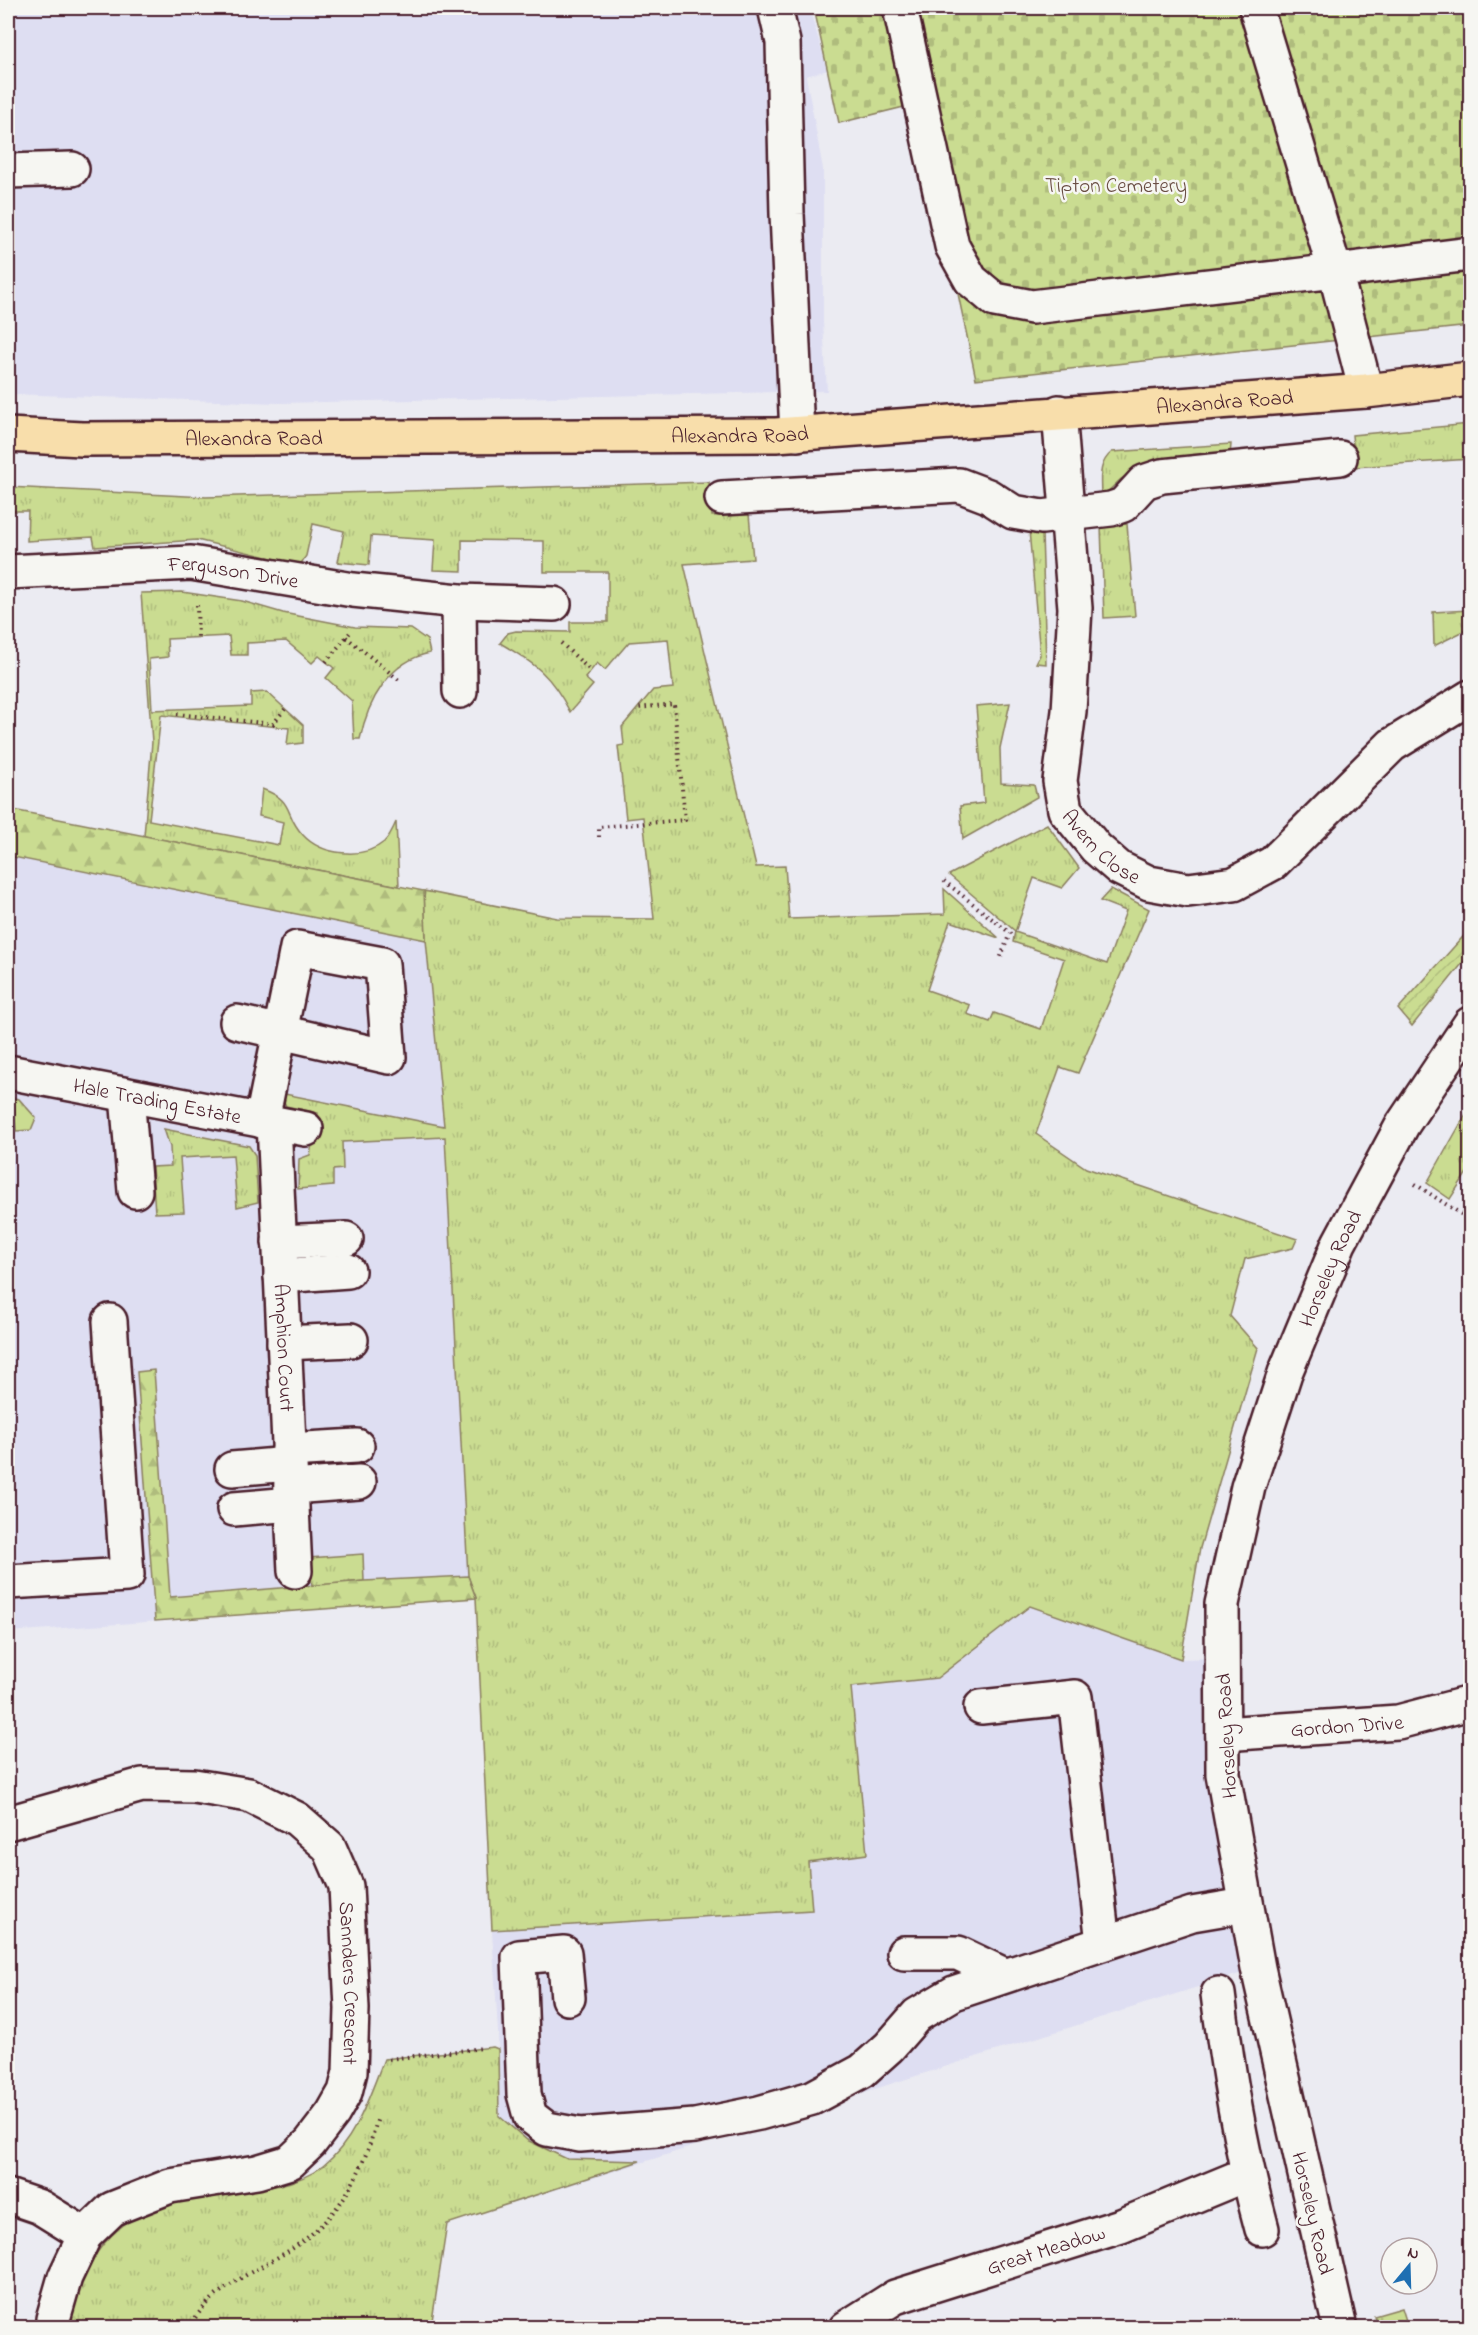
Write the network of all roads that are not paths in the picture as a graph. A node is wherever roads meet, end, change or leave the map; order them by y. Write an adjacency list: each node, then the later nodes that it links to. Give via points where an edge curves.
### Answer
1 (775, 8): 11 (street, via 783,42)
2 (900, 8): 7 (street, via 952,246 971,280 995,300 1032,307)
3 (1256, 8): 7 (street)
4 (72, 169): 5 (street)
5 (8, 171)
6 (1470, 254): 7 (street)
7 (1335, 271): 9 (street)
8 (1470, 379): 9 (main road, Alexandra Road)
9 (1366, 391): 10 (main road, Alexandra Road)
10 (1059, 412): 11 (main road, Alexandra Road); 15 (street, Avern Close)
11 (796, 434): 12 (main road, Alexandra Road, via 82,439)
12 (8, 435)
13 (1340, 458): 15 (street, via 1162,476 1144,482 1124,505)
14 (722, 498): 15 (street, via 959,485 988,496 1013,512 1042,517)
15 (1068, 514): 20 (street, Avern Close, via 1075,608 1060,782 1065,810 1096,849 1119,868 1149,883 1188,890 1234,884 1273,863 1392,745)
16 (8, 572): 17 (street, Ferguson Drive, via 191,563 353,590)
17 (459, 601): 18 (street, Ferguson Drive); 19 (street)
18 (554, 604)
19 (460, 691)
20 (1470, 697)
21 (237, 1022): 25 (street, Amphion Court, via 281,1032)
22 (1470, 1024): 44 (street, Horseley Road, via 1403,1124 1339,1243 1285,1373 1248,1487 1222,1604)
23 (8, 1071): 24 (street, Hale Trading Estate)
24 (127, 1095): 25 (street, Hale Trading Estate); 27 (street)
25 (268, 1122): 26 (street, Hale Trading Estate); 29 (street, Amphion Court)
26 (306, 1130)
27 (135, 1191)
28 (346, 1239): 29 (street)
29 (279, 1242): 31 (street, Amphion Court)
30 (348, 1271): 31 (street)
31 (281, 1275): 34 (street, Amphion Court)
32 (110, 1321): 41 (street, via 127,1575)
33 (351, 1340): 34 (street)
34 (284, 1343): 37 (street, Amphion Court)
35 (357, 1446): 37 (street)
36 (232, 1469): 37 (street)
37 (290, 1476): 38 (street); 39 (street); 40 (street, Amphion Court)
38 (359, 1482)
39 (234, 1509)
40 (295, 1571)
41 (8, 1582)
42 (1470, 1703): 44 (street, Gordon Drive, via 1398,1722)
43 (981, 1707): 47 (street, via 1075,1697)
44 (1223, 1734): 46 (street, Horseley Road, via 1223,1774)
45 (8, 1823): 55 (street, Sannders Crescent, via 142,1785 194,1786 249,1795 297,1819 329,1847 346,1886 352,2009 350,2072 345,2092 310,2143 290,2162 257,2172 170,2186 140,2196 112,2209)
46 (1245, 1905): 47 (street, via 1192,1914); 58 (street, Horseley Road)
47 (1103, 1942): 49 (street)
48 (903, 1953): 49 (street, via 958,1953)
49 (1004, 1975): 51 (street, via 954,1993 917,2015 862,2071 812,2098 695,2126 580,2135 547,2128 530,2116 524,2094 519,1957 564,1953)
50 (1218, 1994): 52 (street, via 1228,2075)
51 (568, 1998)
52 (1247, 2174): 54 (street); 57 (street, Great Meadow, via 1121,2226 895,2297)
53 (8, 2196): 55 (street, via 40,2206)
54 (1262, 2229)
55 (85, 2235): 56 (street, Sannders Crescent, via 65,2277)
56 (53, 2328)
57 (846, 2328)
58 (1340, 2328)

